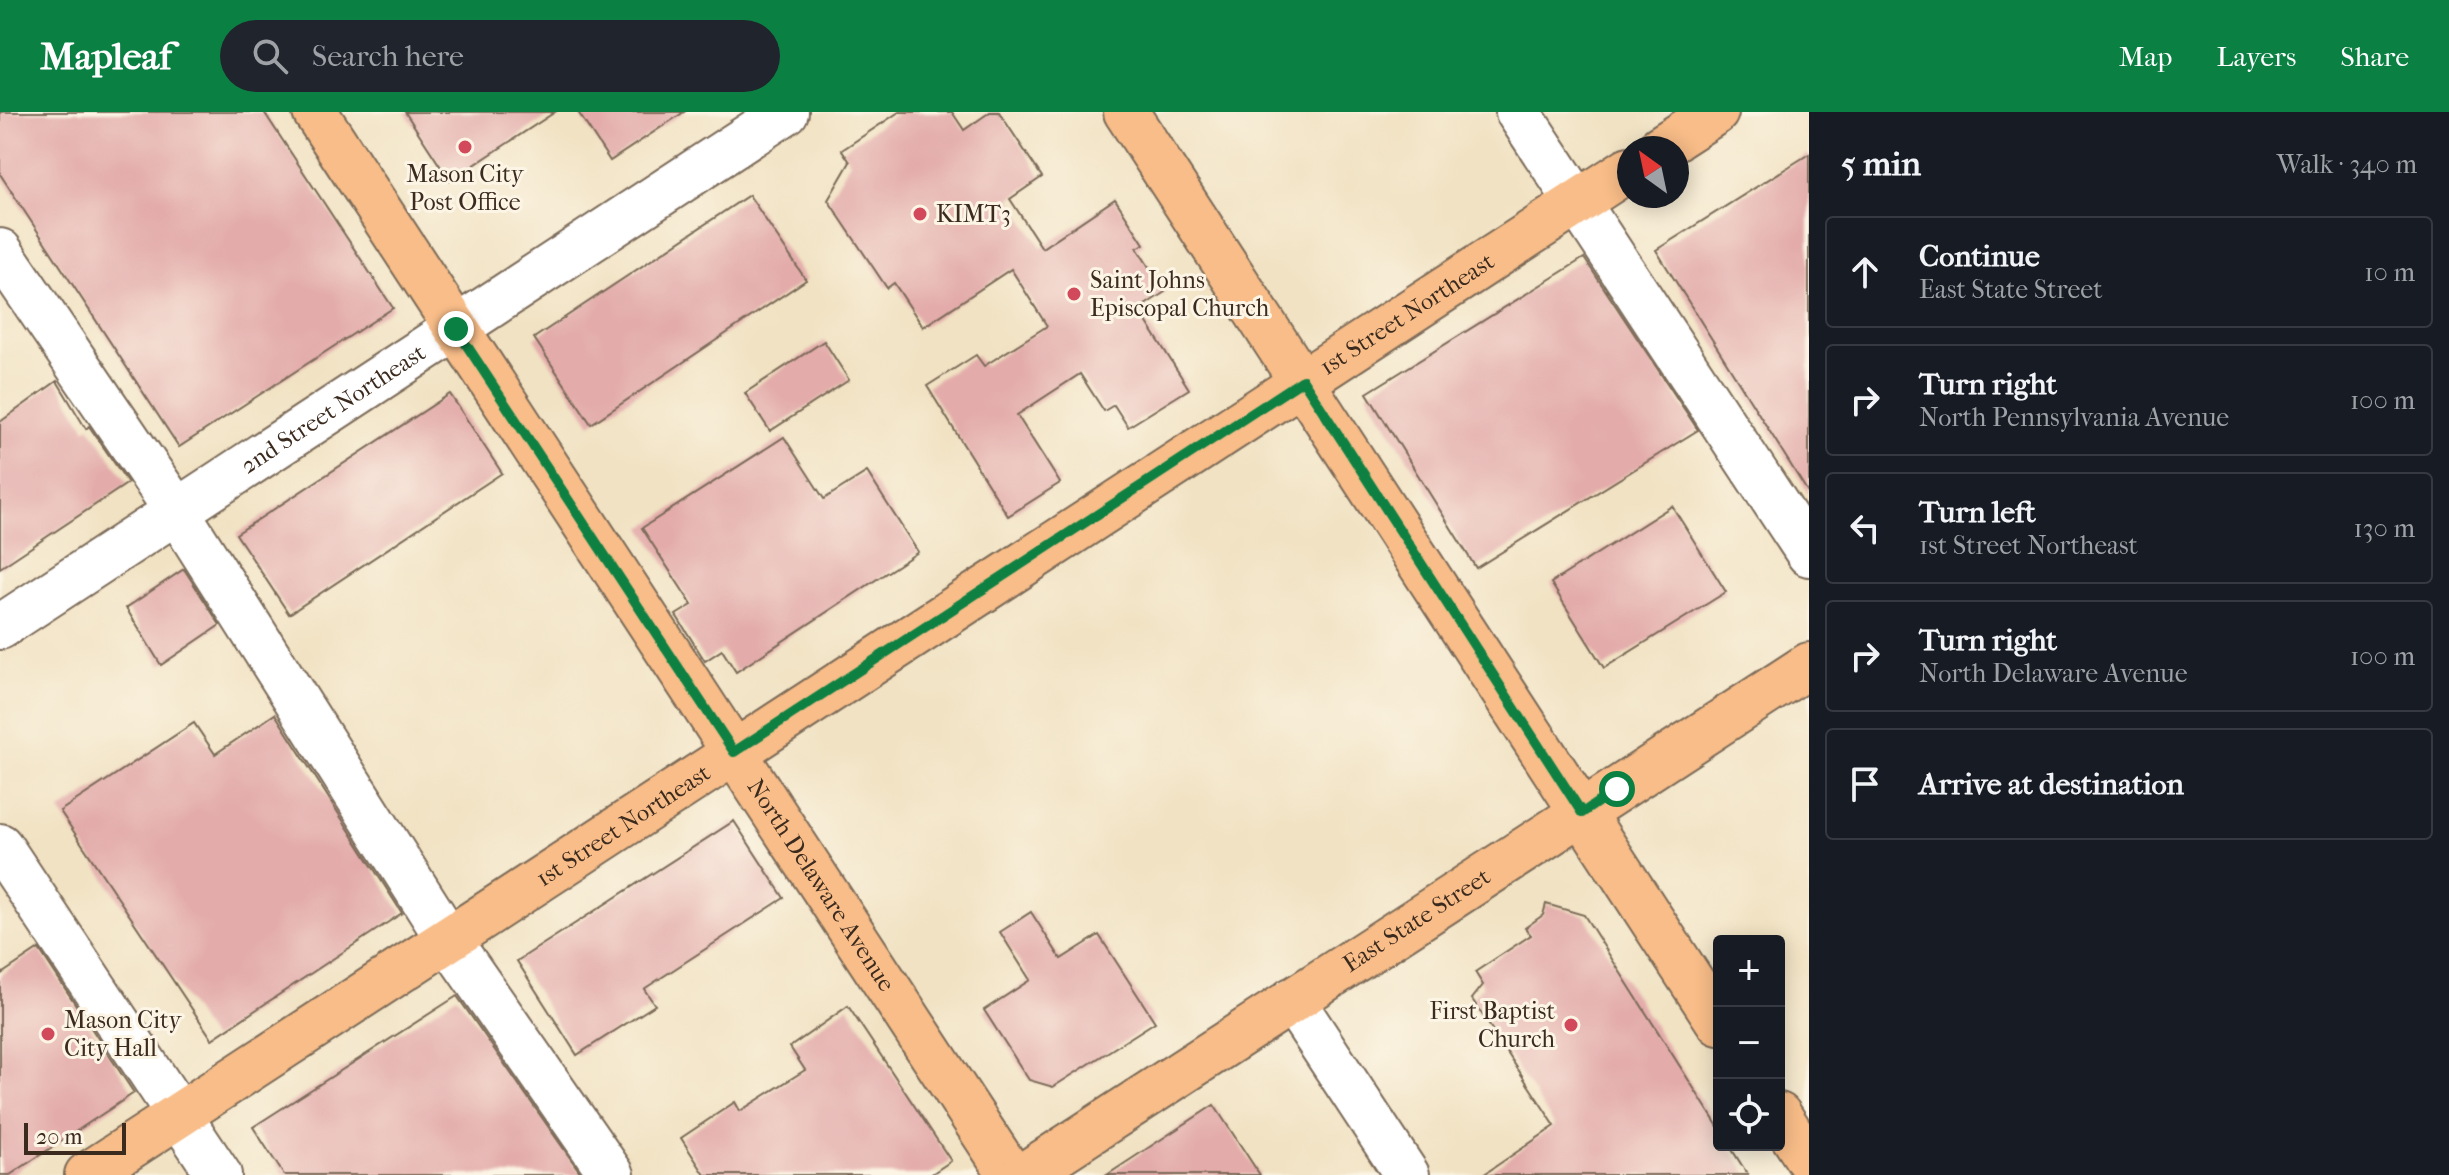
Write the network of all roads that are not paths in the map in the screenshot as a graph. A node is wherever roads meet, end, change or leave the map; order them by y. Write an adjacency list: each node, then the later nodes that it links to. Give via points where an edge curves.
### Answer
1 (315, 112): 10 (main road, North Delaware Avenue)
2 (786, 112): 10 (street, 2nd Street Northeast)
3 (1126, 112): 11 (main road)
4 (1518, 112): 8 (street)
5 (1716, 112): 6 (main road)
6 (1679, 136)
7 (1617, 177): 8 (main road, 1st Street Northeast)
8 (1577, 202): 11 (main road, 1st Street Northeast); 13 (street)
9 (0, 251): 12 (street)
10 (456, 329): 12 (street, 2nd Street Northeast); 16 (main road, North Delaware Avenue)
11 (1303, 380): 16 (main road, 1st Street Northeast); 17 (main road)
12 (176, 510): 14 (street, 2nd Street Northeast); 19 (street)
13 (1809, 554)
14 (0, 627)
15 (1809, 665): 17 (main road, East State Street)
16 (734, 752): 19 (main road, 1st Street Northeast); 28 (main road, North Delaware Avenue)
17 (1582, 813): 20 (main road, East State Street); 21 (main road)
18 (0, 846): 22 (street)
19 (448, 939): 22 (main road, 1st Street Northeast); 27 (street)
20 (1292, 1000): 29 (main road, East State Street); 30 (street)
21 (1713, 1014)
22 (178, 1115): 25 (main road, 1st Street Northeast); 26 (street)
23 (1785, 1124): 24 (main road)
24 (1809, 1161)
25 (110, 1169)
26 (219, 1175)
27 (612, 1175)
28 (1011, 1175)
29 (1024, 1175)
30 (1407, 1175)

